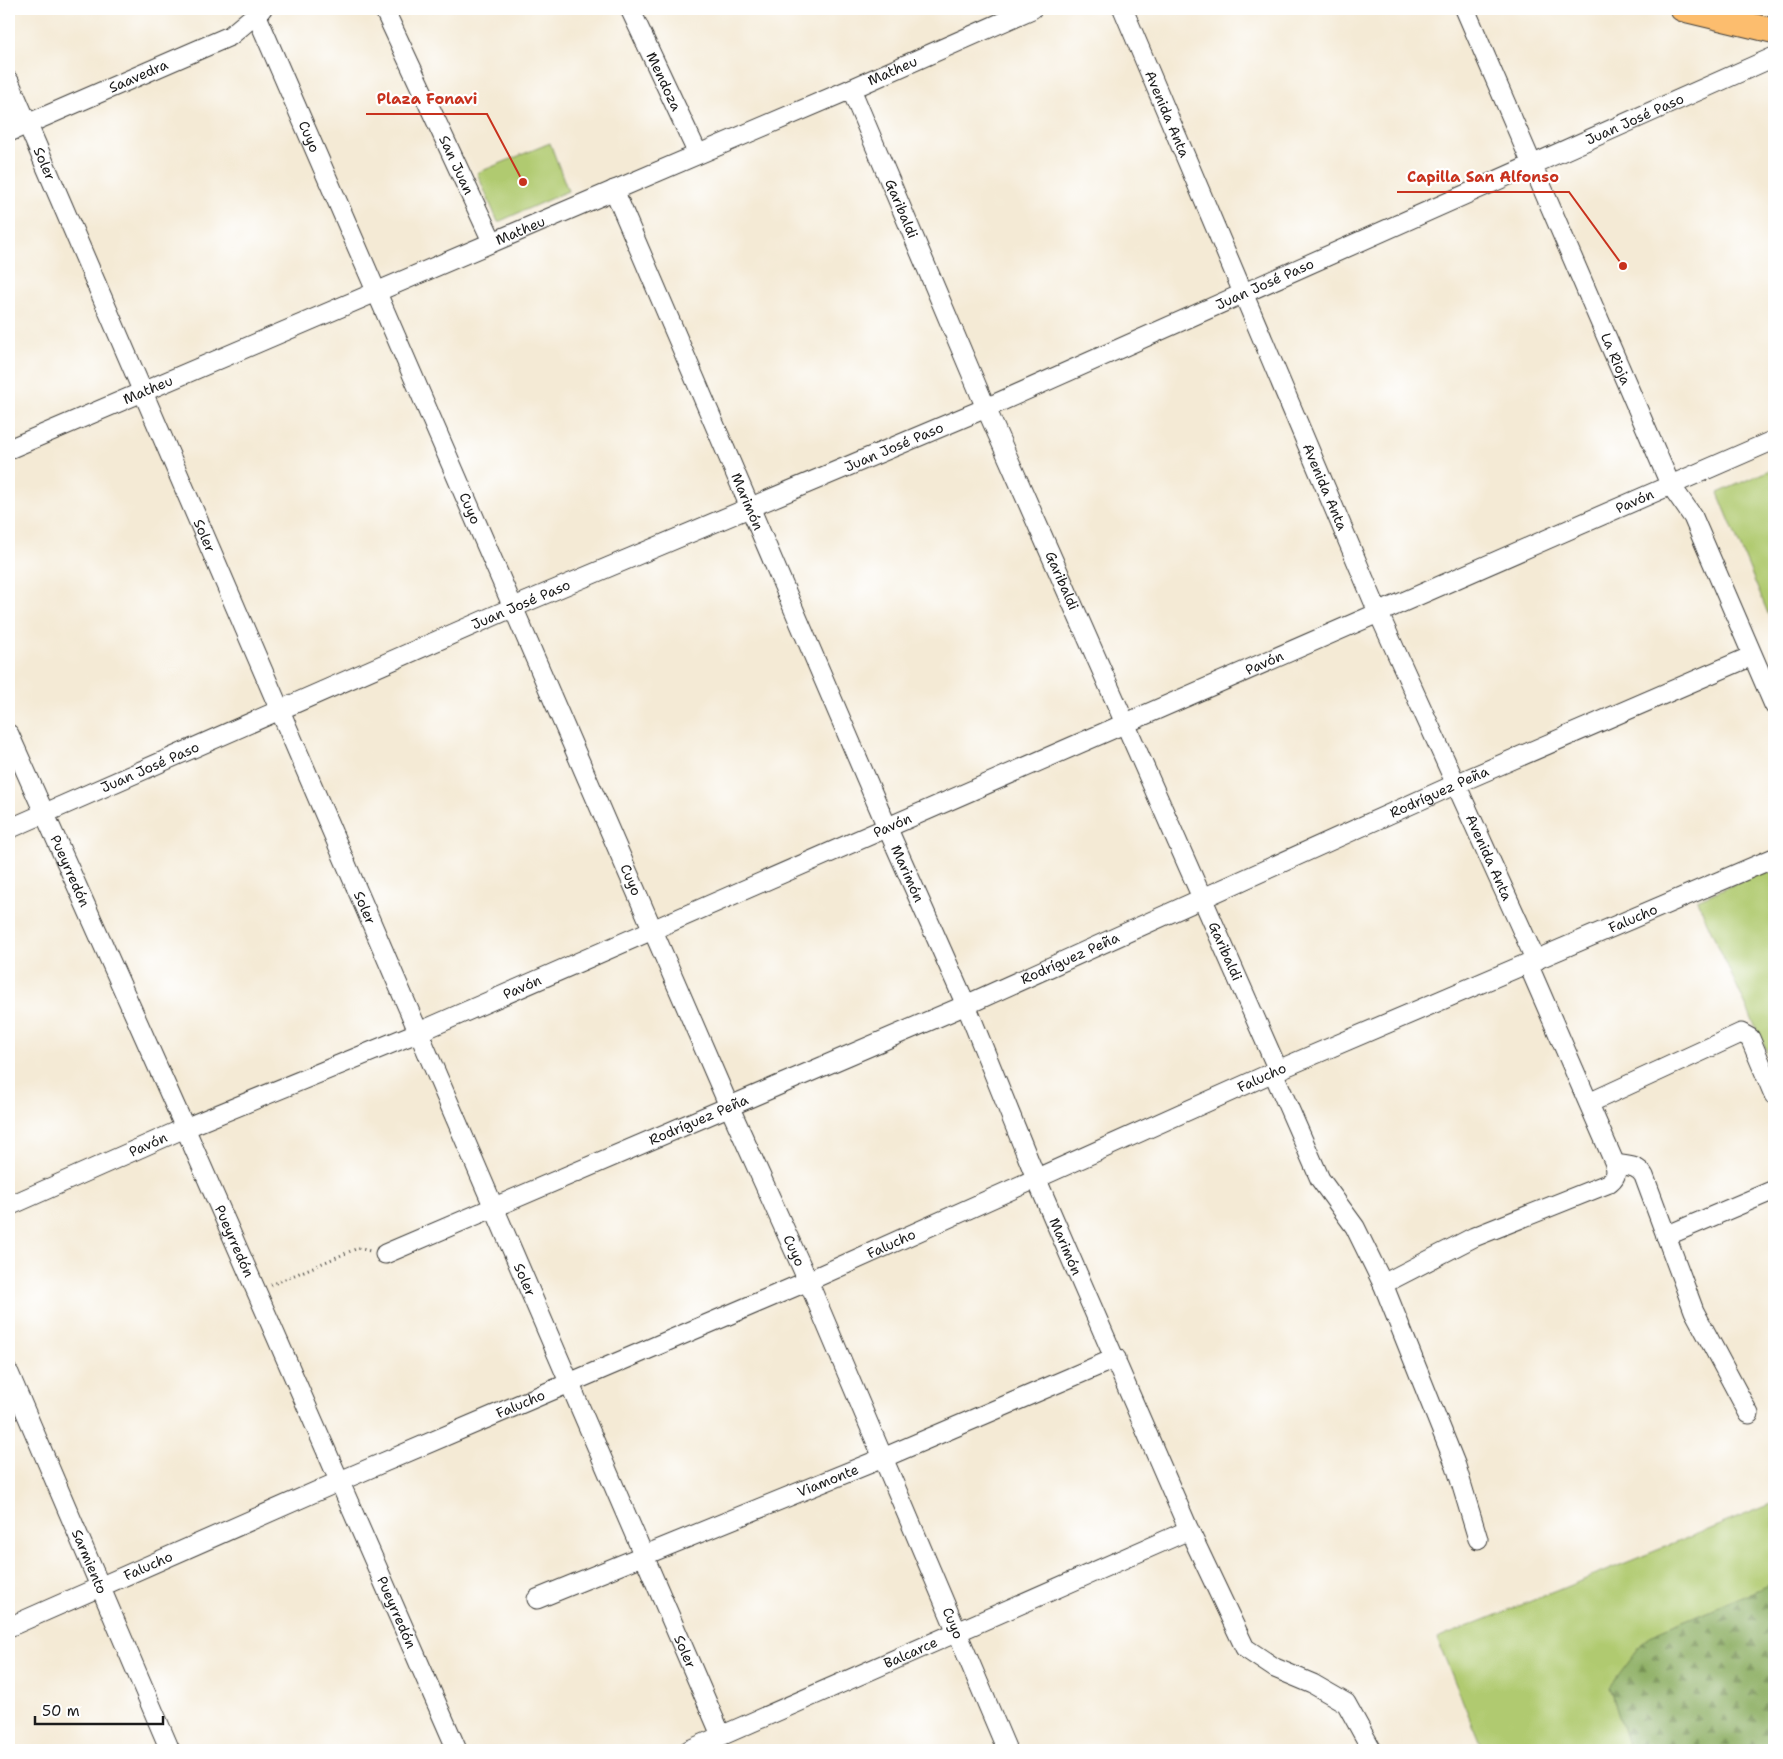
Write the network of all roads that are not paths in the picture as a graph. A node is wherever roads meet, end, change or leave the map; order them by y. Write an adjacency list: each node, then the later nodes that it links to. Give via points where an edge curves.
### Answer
1 (384, 9): 17 (street, San Juan)
2 (630, 9): 14 (street, Mendoza)
3 (1032, 9): 11 (street, Matheu)
4 (1123, 9): 19 (street, Avenida Anta)
5 (1466, 9): 15 (street, La Rioja)
6 (1682, 9): 8 (main road)
7 (257, 10): 12 (street, Saavedra, via 230,36); 18 (street, Cuyo)
8 (1774, 32)
9 (1774, 57): 15 (street, Juan José Paso)
10 (9, 80): 12 (street, Soler)
11 (851, 89): 14 (street, Matheu); 21 (street, Garibaldi)
12 (28, 124): 13 (street, Saavedra); 20 (street, Soler)
13 (9, 132)
14 (698, 154): 16 (street, Matheu)
15 (1532, 164): 19 (street, Juan José Paso); 24 (street, La Rioja)
16 (614, 190): 17 (street, Matheu); 25 (street, Marimón)
17 (492, 241): 18 (street, Matheu)
18 (378, 290): 20 (street, Matheu); 26 (street, Cuyo)
19 (1242, 295): 21 (street, Juan José Paso); 27 (street, Avenida Anta)
20 (144, 392): 23 (street, Matheu); 30 (street, Soler)
21 (986, 408): 25 (street, Juan José Paso); 31 (street, Garibaldi)
22 (1774, 440): 24 (street, Pavón)
23 (9, 449)
24 (1670, 484): 27 (street, Pavón); 28 (street, La Rioja, via 1693,517)
25 (750, 507): 26 (street, Juan José Paso); 35 (street, Marimón)
26 (514, 607): 30 (street, Juan José Paso); 39 (street, Cuyo)
27 (1378, 612): 31 (street, Pavón); 33 (street, Avenida Anta)
28 (1752, 656): 29 (street, La Rioja); 33 (street, Rodríguez Peña)
29 (1774, 705)
30 (280, 709): 34 (street, Juan José Paso); 42 (street, Soler)
31 (1123, 724): 35 (street, Pavón); 38 (street, Garibaldi)
32 (9, 734): 34 (street, Pueyrredón)
33 (1456, 784): 38 (street, Rodríguez Peña); 40 (street, Avenida Anta)
34 (43, 814): 36 (street, Juan José Paso); 47 (street, Pueyrredón)
35 (887, 827): 39 (street, Pavón); 41 (street, Marimón)
36 (9, 829)
37 (1774, 858): 40 (street, Falucho)
38 (1200, 898): 41 (street, Rodríguez Peña); 43 (street, Garibaldi)
39 (654, 930): 42 (street, Pavón); 46 (street, Cuyo)
40 (1532, 963): 43 (street, Falucho); 45 (street, Avenida Anta)
41 (966, 1005): 46 (street, Rodríguez Peña); 49 (street, Marimón)
42 (419, 1032): 47 (street, Pavón); 52 (street, Soler)
43 (1275, 1071): 49 (street, Falucho); 56 (street, Garibaldi, via 1320,1179 1355,1227)
44 (1774, 1095): 45 (street, via 1750,1038 1741,1033)
45 (1589, 1103): 48 (street, Avenida Anta)
46 (729, 1106): 52 (street, Rodríguez Peña); 55 (street, Cuyo)
47 (185, 1128): 51 (street, Pavón); 62 (street, Pueyrredón)
48 (1615, 1164): 53 (street, via 1641,1170); 56 (street, via 1617,1173 1607,1184 1474,1238)
49 (1036, 1178): 55 (street, Falucho); 57 (street, Marimón)
50 (1774, 1190): 53 (street)
51 (9, 1206)
52 (495, 1207): 54 (street, Rodríguez Peña); 59 (street, Soler)
53 (1666, 1236): 60 (street, via 1694,1311)
54 (385, 1254)
55 (808, 1280): 59 (street, Falucho); 61 (street, Cuyo)
56 (1383, 1284): 64 (street, Garibaldi, via 1456,1466)
57 (1116, 1358): 61 (street, Viamonte); 63 (street, Marimón)
58 (9, 1373): 66 (street, Sarmiento)
59 (571, 1383): 62 (street, Falucho); 65 (street, Soler)
60 (1749, 1414)
61 (883, 1458): 65 (street, Viamonte); 69 (street, Cuyo)
62 (340, 1480): 66 (street, Falucho); 72 (street, Pueyrredón)
63 (1189, 1530): 69 (street, Balcarce); 75 (street, Marimón, via 1245,1648 1275,1668 1346,1703)
64 (1478, 1539)
65 (643, 1554): 67 (street, Viamonte); 70 (street, Soler)
66 (101, 1587): 68 (street, Falucho); 71 (street, Sarmiento)
67 (537, 1599)
68 (9, 1626)
69 (957, 1632): 70 (street, Balcarce); 74 (street, Cuyo)
70 (721, 1735): 73 (street, Balcarce)
71 (170, 1750)
72 (457, 1750)
73 (689, 1750)
74 (1007, 1750)
75 (1372, 1750)

